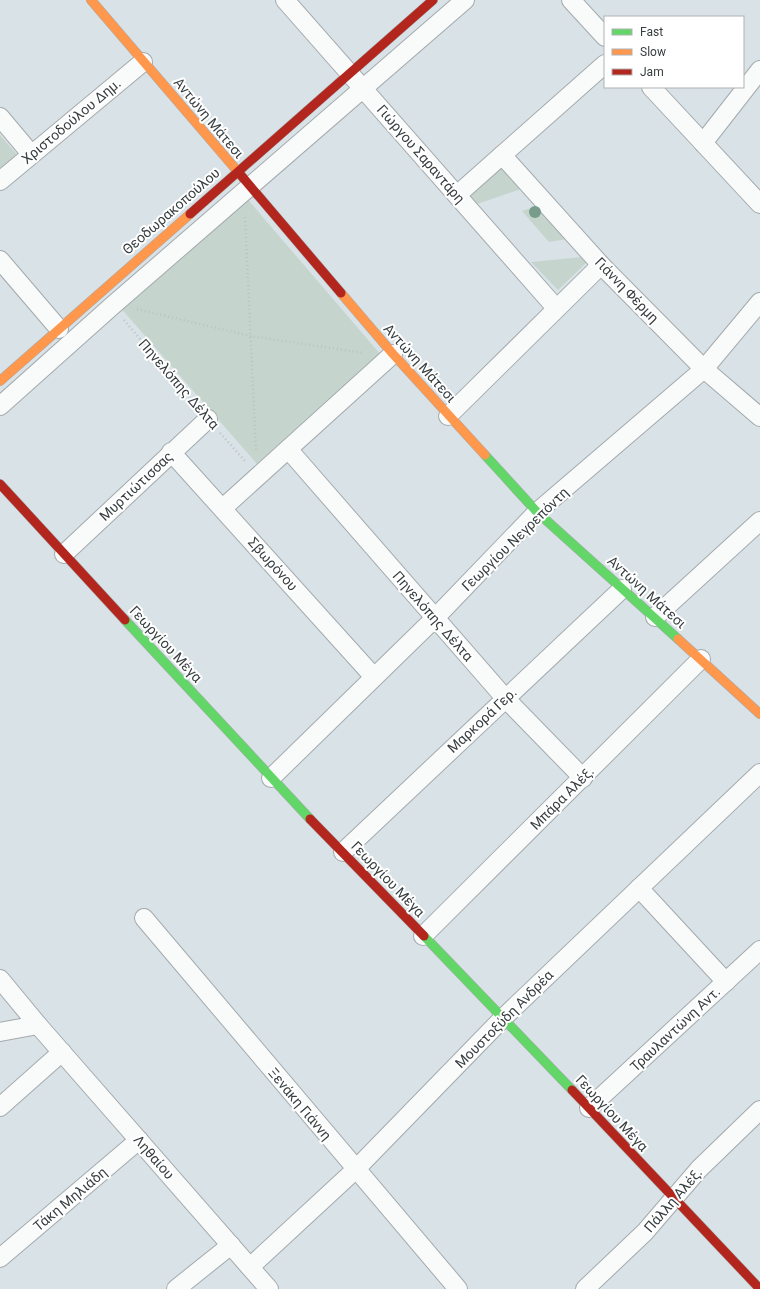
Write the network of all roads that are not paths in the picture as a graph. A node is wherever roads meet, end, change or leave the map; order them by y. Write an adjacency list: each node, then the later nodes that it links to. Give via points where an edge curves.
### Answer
1 (91, 0): 7 (street, Αντώνη Μάτεσι)
2 (285, 0): 10 (street, Γιώργου Σαραντάρη)
3 (465, 0): 11 (street)
4 (571, 0): 6 (street)
5 (426, 2): 10 (street, Θεοδωρακοπούλου)
6 (604, 36)
7 (143, 62): 15 (street, Χριστοδούλου Δημ.); 17 (street, Αντώνη Μάτεσι)
8 (604, 65): 16 (street)
9 (760, 70): 14 (street)
10 (349, 73): 11 (street, Γιώργου Σαραντάρη); 17 (street, Θεοδωρακοπούλου)
11 (363, 88): 19 (street); 20 (street, Γιώργου Σαραντάρη)
12 (652, 88): 14 (street)
13 (0, 117): 15 (street)
14 (703, 143): 21 (street)
15 (31, 154): 18 (street, Χριστοδούλου Δημ.)
16 (502, 155): 20 (street); 23 (street, Γιάννη Φέρμη)
17 (237, 172): 19 (street, Αντώνη Μάτεσι); 26 (street, Θεοδωρακοπούλου)
18 (0, 181)
19 (249, 187): 27 (street, Αντώνη Μάτεσι); 30 (street)
20 (457, 195): 25 (street, Γιώργου Σαραντάρη)
21 (760, 204)
22 (0, 260): 26 (street)
23 (601, 265): 25 (street); 28 (street, Γιάννη Φέρμη)
24 (760, 302): 28 (street, Γεωργίου Νεγρεπόντη)
25 (556, 308): 31 (street)
26 (59, 329): 29 (street, Θεοδωρακοπούλου)
27 (393, 354): 31 (street, Αντώνη Μάτεσι); 34 (street)
28 (704, 368): 32 (street, Γιάννη Φέρμη); 38 (street, Γεωργίου Νεγρεπόντη)
29 (0, 380)
30 (0, 406)
31 (448, 416): 38 (street, Αντώνη Μάτεσι)
32 (760, 417)
33 (208, 419): 35 (street, Μυρτιώτισσας)
34 (288, 449): 37 (street); 43 (street, Πηνελόπης Δέλτα)
35 (171, 452): 37 (street, Σβωρόνου); 40 (street, Μυρτιώτισσας)
36 (0, 484): 40 (street, Γεωργίου Μέγα)
37 (222, 508): 45 (street, Σβωρόνου)
38 (537, 512): 41 (street, Αντώνη Μάτεσι); 43 (street, Γεωργίου Νεγρεπόντη)
39 (760, 521): 42 (street)
40 (64, 554): 49 (street, Γεωργίου Μέγα)
41 (622, 589): 42 (street, Αντώνη Μάτεσι); 46 (street, Μαρκορά Γερ.)
42 (655, 617): 44 (street, Αντώνη Μάτεσι)
43 (435, 618): 45 (street, Γεωργίου Νεγρεπόντη); 46 (street, Πηνελόπης Δέλτα)
44 (700, 659): 47 (street, Αντώνη Μάτεσι); 50 (street, Μπάρα Αλέξ.)
45 (374, 677): 49 (street, Γεωργίου Νεγρεπόντη)
46 (505, 698): 50 (street, Πηνελόπης Δέλτα); 51 (street, Μαρκορά Γερ.)
47 (760, 714)
48 (760, 773): 52 (street, Μουστοξύδη Ανδρέα)
49 (271, 778): 51 (street, Γεωργίου Μέγα)
50 (583, 778): 54 (street, Μπάρα Αλέξ.)
51 (343, 852): 54 (street, Γεωργίου Μέγα)
52 (639, 888): 57 (street); 58 (street, Μουστοξύδη Ανδρέα)
53 (144, 918): 66 (street, Ξενάκη Γιάννη)
54 (423, 936): 58 (street, Γεωργίου Μέγα)
55 (760, 950): 57 (street, Τραυλαντώνη Αντ.)
56 (0, 979): 59 (street, Ληθαίου)
57 (726, 982): 63 (street, Τραυλαντώνη Αντ.)
58 (502, 1018): 63 (street, Γεωργίου Μέγα); 66 (street, Μουστοξύδη Ανδρέα)
59 (38, 1025): 60 (street); 61 (street, Ληθαίου)
60 (0, 1032)
61 (62, 1052): 62 (street); 65 (street, Ληθαίου)
62 (0, 1107)
63 (589, 1108): 67 (street, Γεωργίου Μέγα)
64 (760, 1110): 67 (street, Πάλλη Αλέξ.)
65 (139, 1140): 68 (street, Ληθαίου); 69 (street, Τάκη Μηλιάδη)
66 (355, 1170): 70 (street, Μουστοξύδη Ανδρέα); 73 (street, Ξενάκη Γιάννη)
67 (673, 1198): 74 (street, Πάλλη Αλέξ., via 645,1232); 75 (street, Γεωργίου Μέγα)
68 (231, 1245): 70 (street, Ληθαίου); 71 (street)
69 (0, 1258)
70 (250, 1267): 72 (street, Ληθαίου)
71 (176, 1289)
72 (268, 1289)
73 (458, 1289)
74 (586, 1289)
75 (760, 1289)

